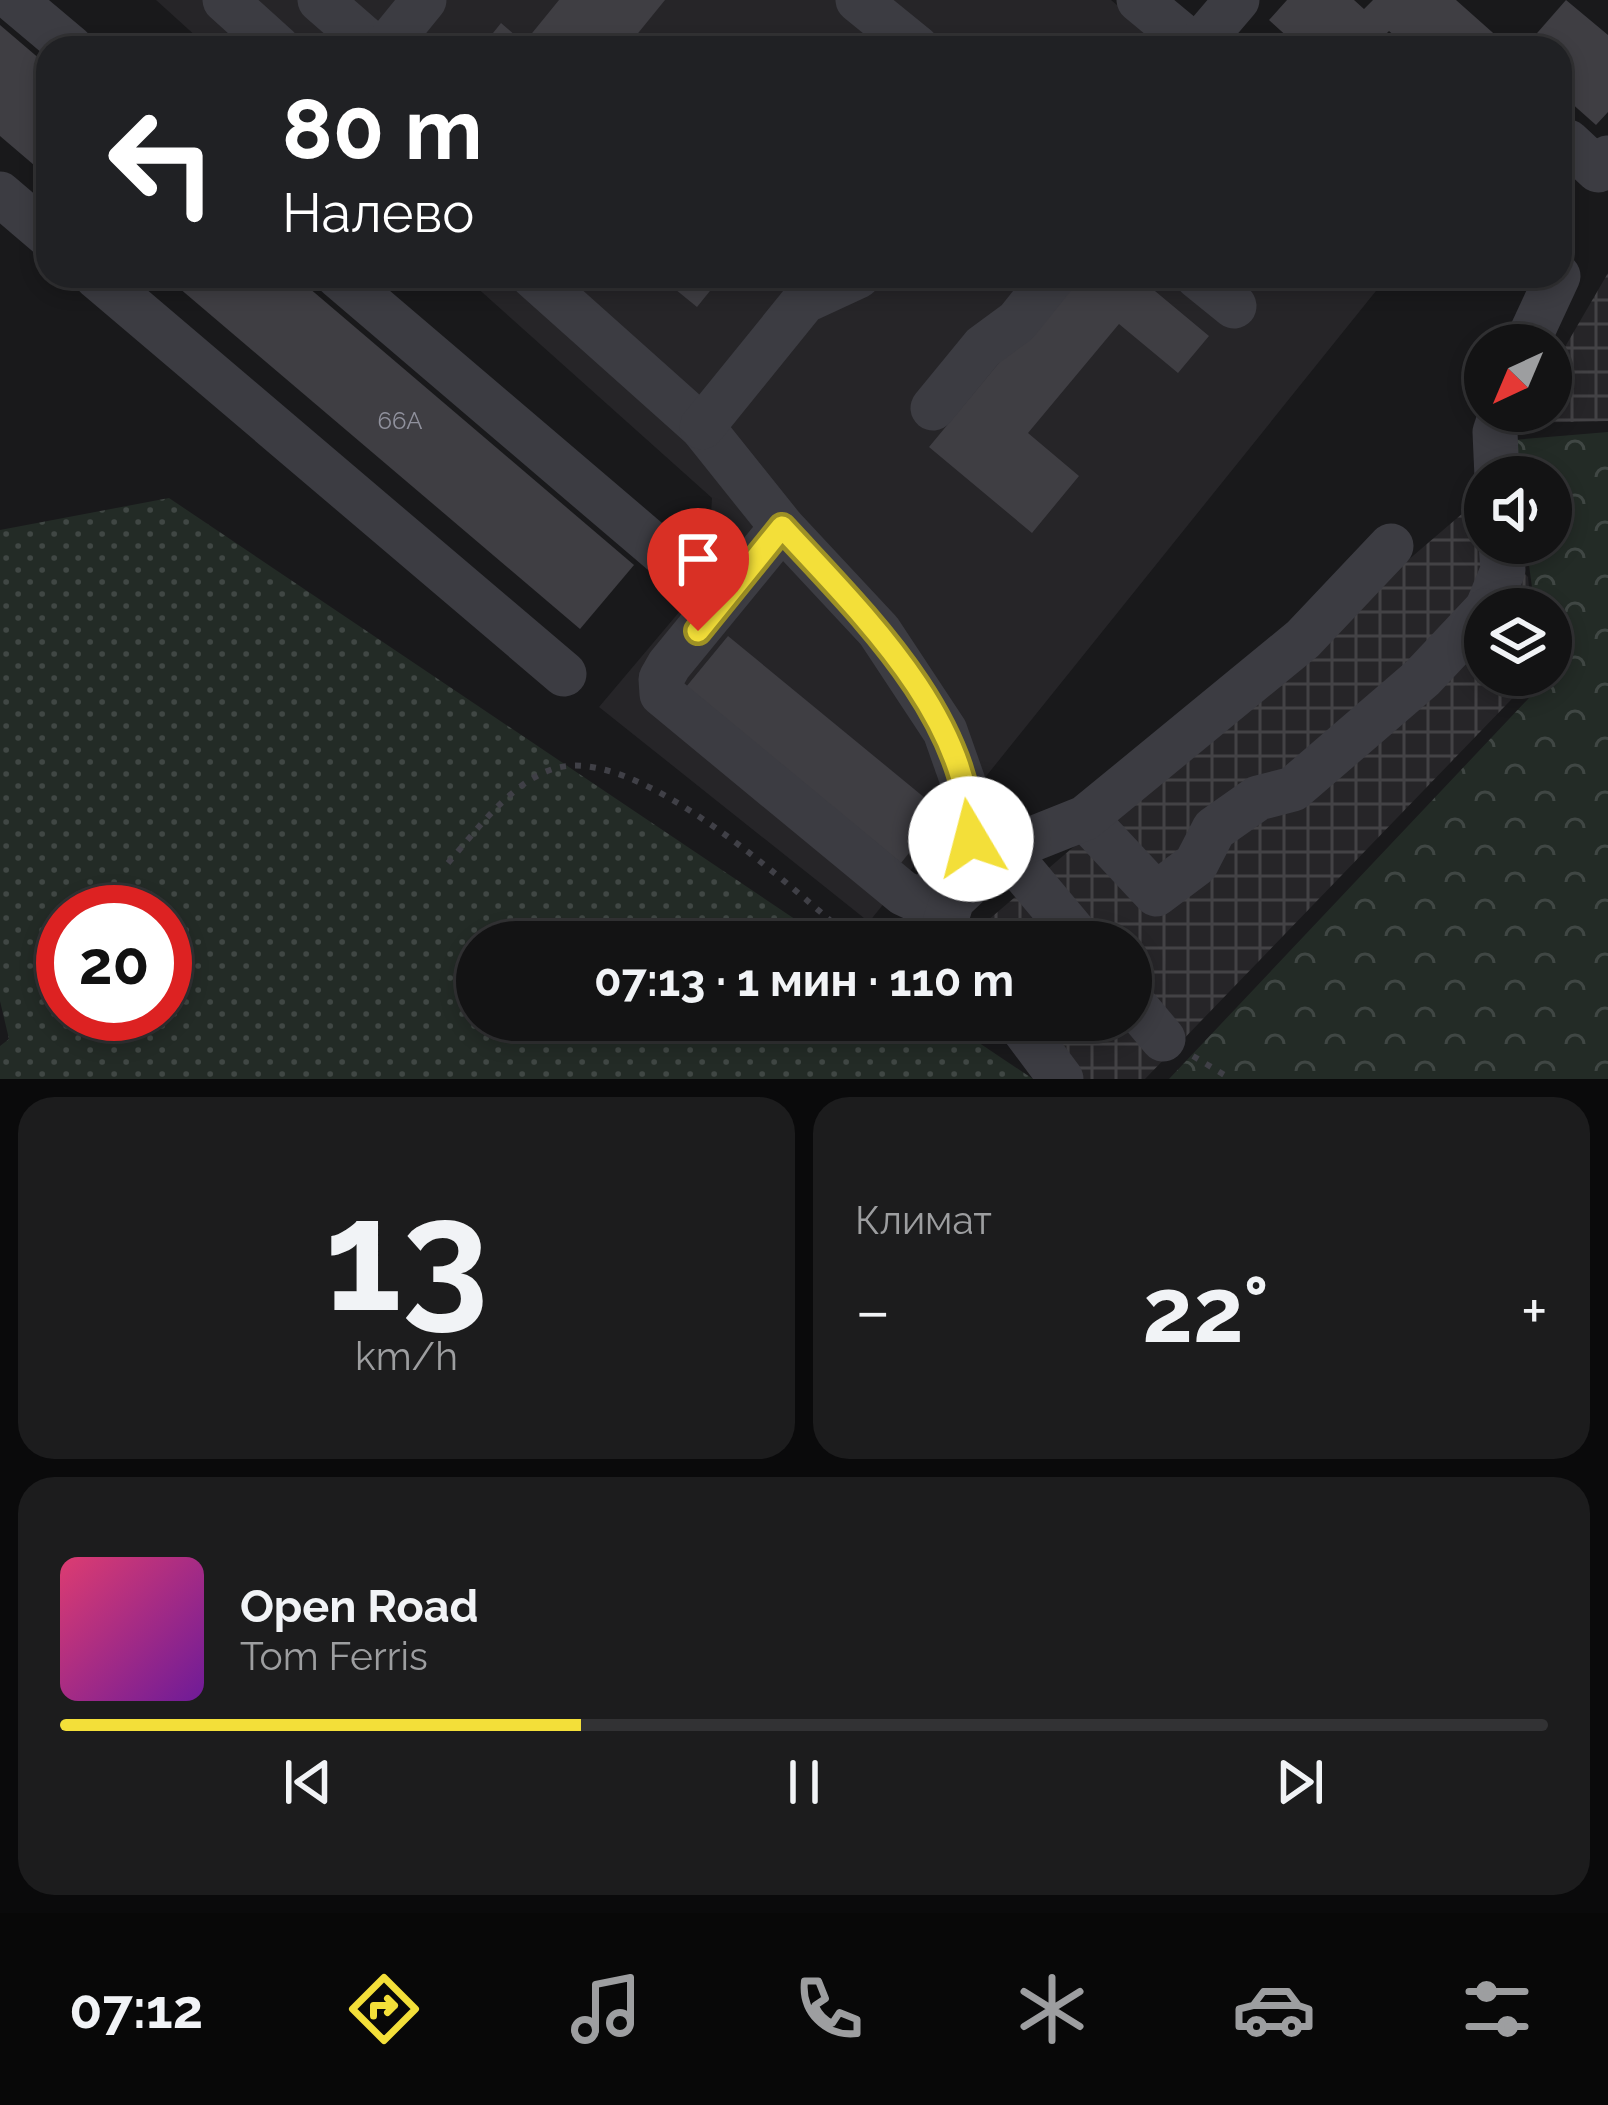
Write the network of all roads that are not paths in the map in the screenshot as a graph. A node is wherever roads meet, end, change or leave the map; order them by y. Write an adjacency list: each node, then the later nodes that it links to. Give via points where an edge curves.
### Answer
1 (14, 0): 8 (lane)
2 (225, 0): 9 (lane)
3 (320, 0): 10 (lane)
4 (424, 0): 11 (lane)
5 (858, 0): 12 (lane)
6 (1139, 0): 13 (lane)
7 (1237, 0): 14 (lane)
8 (57, 36)
9 (265, 36)
10 (361, 36)
11 (395, 36)
12 (902, 36)
13 (1182, 36)
14 (1207, 36)
15 (1572, 146): 16 (lane, via 1598,170)
16 (1608, 158)
17 (0, 194): 18 (lane)
18 (36, 225)
19 (110, 288): 34 (lane)
20 (352, 288): 32 (lane)
21 (546, 288): 29 (lane)
22 (1044, 288): 28 (lane)
23 (1212, 288): 26 (lane)
24 (1551, 288): 27 (lane)
25 (810, 289): 29 (lane)
26 (1234, 306)
27 (1535, 324)
28 (933, 408)
29 (702, 427): 30 (lane)
30 (782, 527): 30 (lane, via 879,632 945,731 971,839 926,898 903,892 662,694 670,665)
31 (1391, 546): 35 (lane, via 1303,639)
32 (665, 555)
33 (1464, 633): 35 (lane, via 1293,789 1258,798 1214,830 1196,864 1156,894)
34 (564, 674)
35 (1085, 818): 36 (lane)
36 (1005, 850): 37 (lane, via 952,900); 38 (lane)
37 (946, 921)
38 (1064, 921)
39 (1152, 1026): 40 (lane)
40 (1163, 1039)
41 (1033, 1041): 42 (lane)
42 (1061, 1079)

